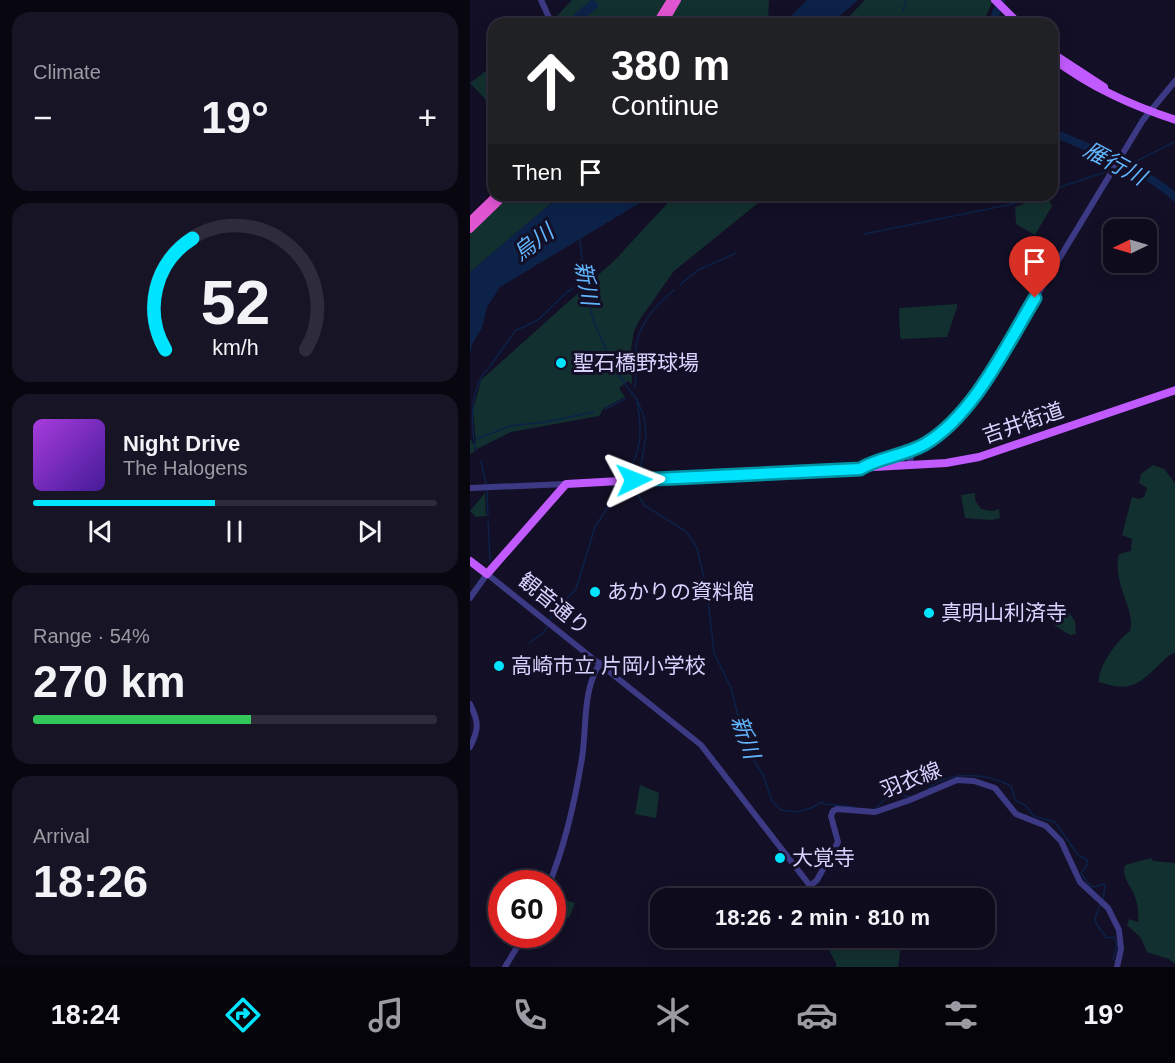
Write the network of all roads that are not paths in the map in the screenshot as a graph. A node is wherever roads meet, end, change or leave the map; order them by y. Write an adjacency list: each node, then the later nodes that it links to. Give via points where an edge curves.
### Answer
1 (541, 0): 6 (street)
2 (671, 0): 7 (highway)
3 (677, 0): 8 (highway)
4 (988, 0): 9 (main road)
5 (995, 0): 10 (main road)
6 (549, 18)
7 (660, 18)
8 (666, 18)
9 (1008, 18)
10 (1009, 18)
11 (1058, 57): 14 (main road)
12 (1058, 62): 14 (main road, via 1098,90)
13 (1175, 80): 15 (street)
14 (1120, 98): 15 (main road)
15 (1150, 112): 16 (main road); 22 (street, via 978,393 961,414)
16 (1175, 120)
17 (491, 201): 19 (highway)
18 (499, 201): 20 (highway)
19 (470, 221)
20 (470, 230)
21 (1175, 390): 23 (main road, 吉井街道, via 979,457)
22 (917, 448): 23 (street); 24 (street)
23 (908, 465): 24 (main road, 吉井街道)
24 (860, 469): 25 (main road, 吉井街道)
25 (566, 484): 26 (street); 28 (main road)
26 (470, 488)
27 (470, 561): 28 (main road, 観音通り)
28 (487, 574): 29 (street); 30 (street, 観音通り)
29 (470, 598)
30 (600, 663): 33 (street, via 590,686 575,796); 34 (street, 観音通り, via 701,745)
31 (470, 704): 32 (street, via 477,721)
32 (470, 747)
33 (554, 870)
34 (810, 886): 37 (street, 羽衣線, via 838,842 833,811 875,812 957,780 974,780 995,788 1016,814 1046,826 1061,841 1080,882 1116,920 1121,949)
35 (517, 948): 36 (street)
36 (505, 967)
37 (1117, 967)

